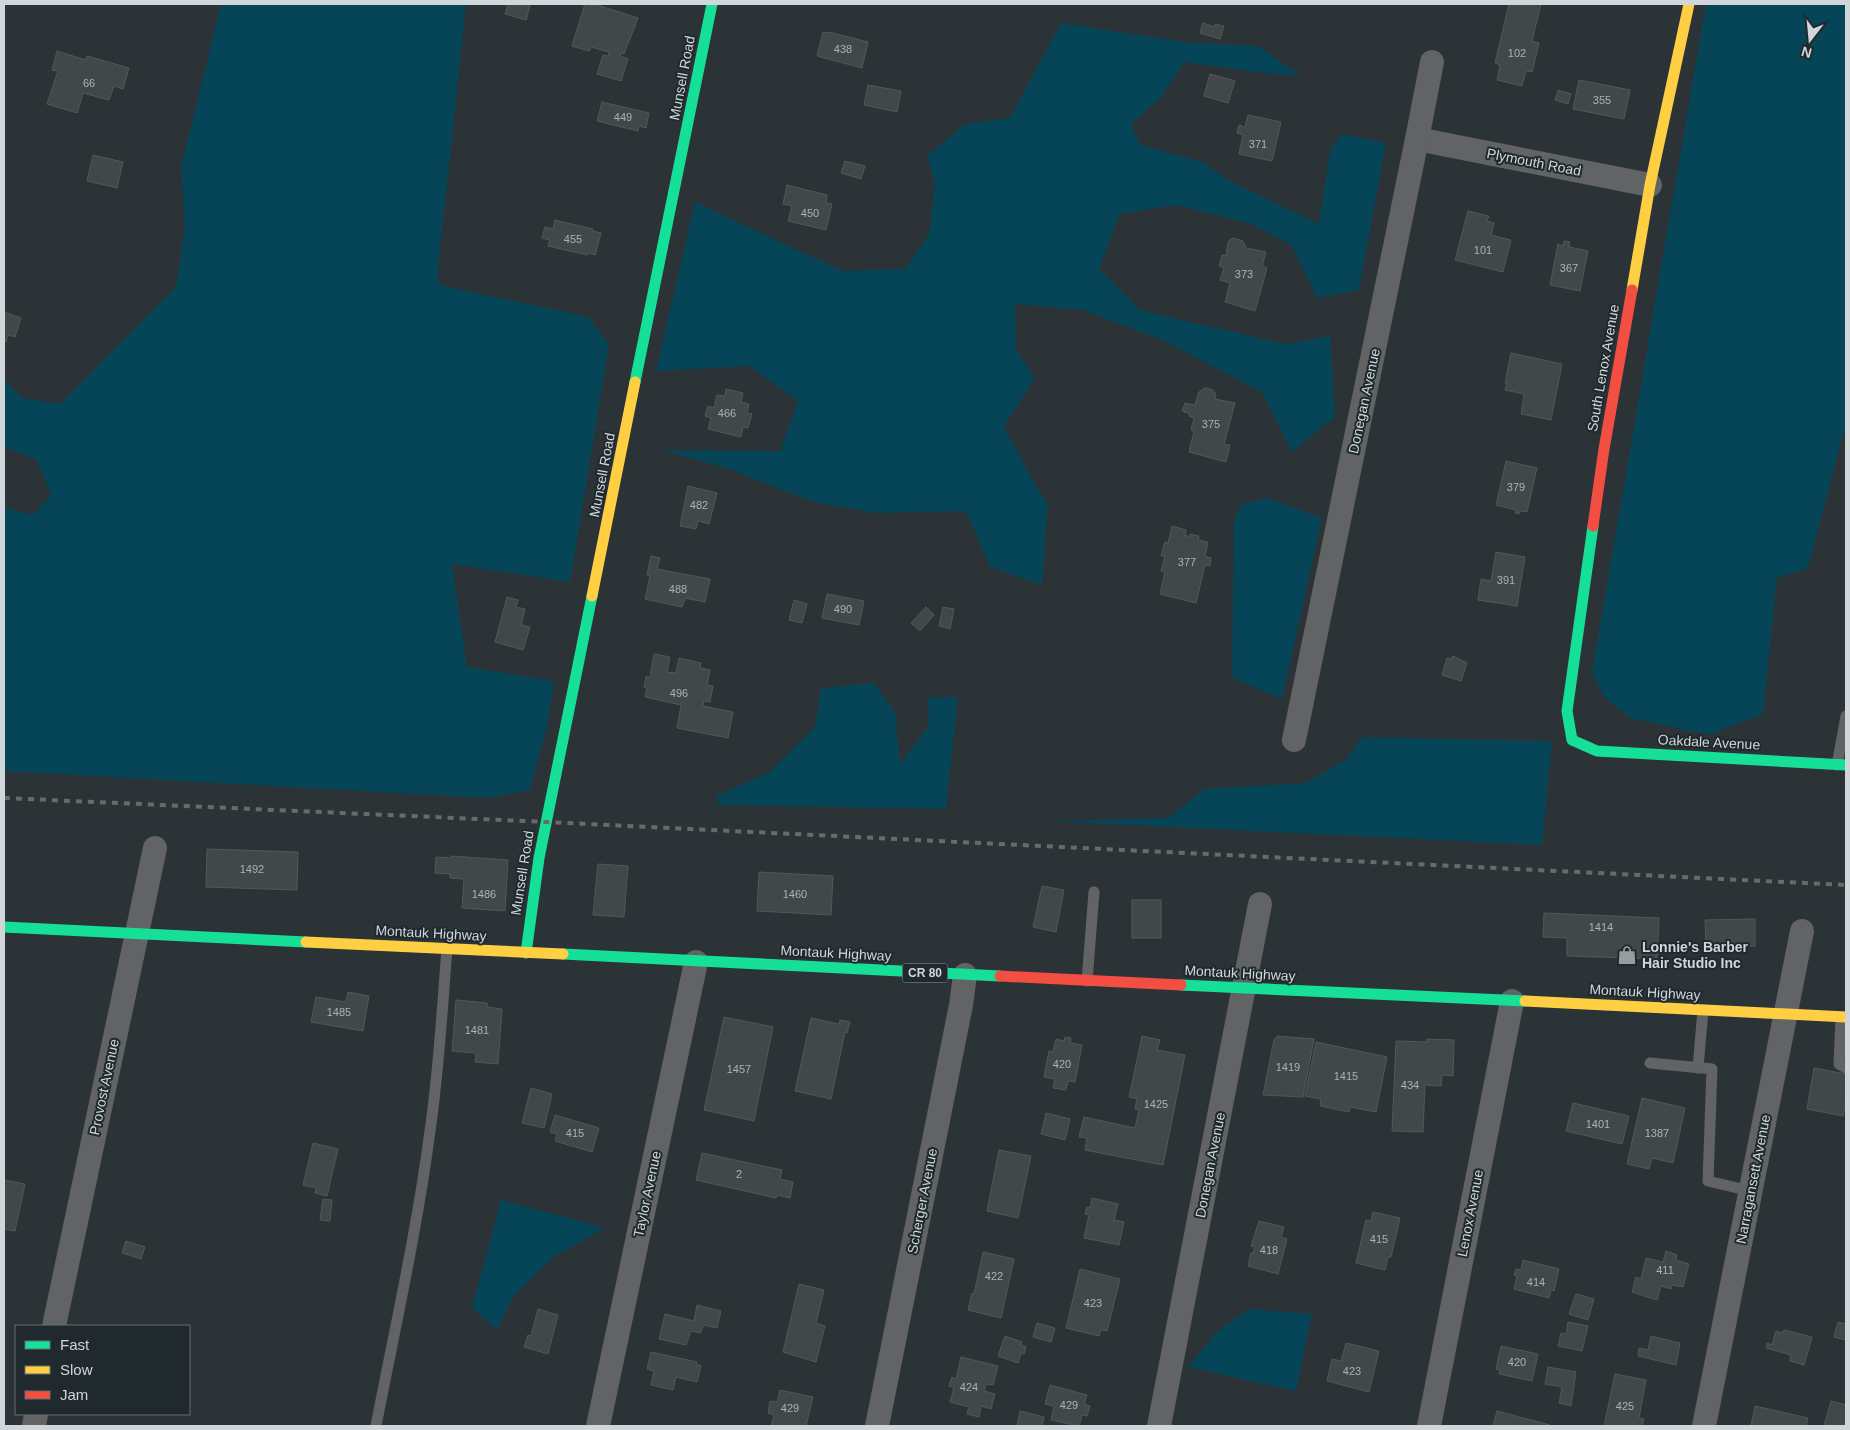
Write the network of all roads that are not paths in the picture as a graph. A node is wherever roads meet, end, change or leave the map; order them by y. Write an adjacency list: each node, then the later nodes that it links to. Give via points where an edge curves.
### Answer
1 (712, 4): 17 (street, Munsell Road, via 546,822)
2 (1689, 4): 5 (street, South Lenox Avenue)
3 (1432, 62): 4 (street, Donegan Avenue)
4 (1418, 139): 5 (street, Plymouth Road); 7 (street, Donegan Avenue)
5 (1650, 185): 8 (street, South Lenox Avenue, via 1604,449 1567,711)
6 (1846, 716): 9 (lane)
7 (1294, 740)
8 (1572, 740): 9 (street, Oakdale Avenue, via 1598,750)
9 (1841, 765)
10 (155, 848): 15 (street, Provost Avenue)
11 (1094, 892): 20 (lane)
12 (1260, 904): 21 (street, Donegan Avenue)
13 (4, 927): 15 (street, Montauk Highway / CR 80)
14 (1802, 931): 24 (street, Narragansett Avenue)
15 (137, 934): 16 (street, Montauk Highway / CR 80); 30 (street, Provost Avenue)
16 (447, 949): 17 (street, Montauk Highway / CR 80); 31 (lane, via 439,1062 430,1131)
17 (526, 954): 18 (street, Montauk Highway / CR 80)
18 (696, 962): 19 (street, Montauk Highway / CR 80); 32 (street, Taylor Avenue)
19 (965, 975): 20 (street, Montauk Highway / CR 80); 33 (street, Scherger Avenue)
20 (1088, 981): 21 (street, Montauk Highway / CR 80)
21 (1245, 988): 22 (street, Montauk Highway / CR 80); 34 (street, Donegan Avenue)
22 (1512, 1001): 23 (street, Montauk Highway / CR 80); 35 (street, Lenox Avenue)
23 (1703, 1010): 24 (street, Montauk Highway / CR 80); 27 (lane)
24 (1785, 1014): 25 (street, Montauk Highway / CR 80); 29 (street, Narragansett Avenue)
25 (1844, 1017): 28 (lane, via 1839,1064)
26 (1650, 1063): 27 (lane)
27 (1698, 1068): 29 (lane, via 1712,1069 1708,1181)
28 (1846, 1068)
29 (1750, 1191): 36 (street, Narragansett Avenue)
30 (54, 1325)
31 (376, 1426)
32 (598, 1426)
33 (877, 1426)
34 (1159, 1426)
35 (1429, 1426)
36 (1704, 1426)

